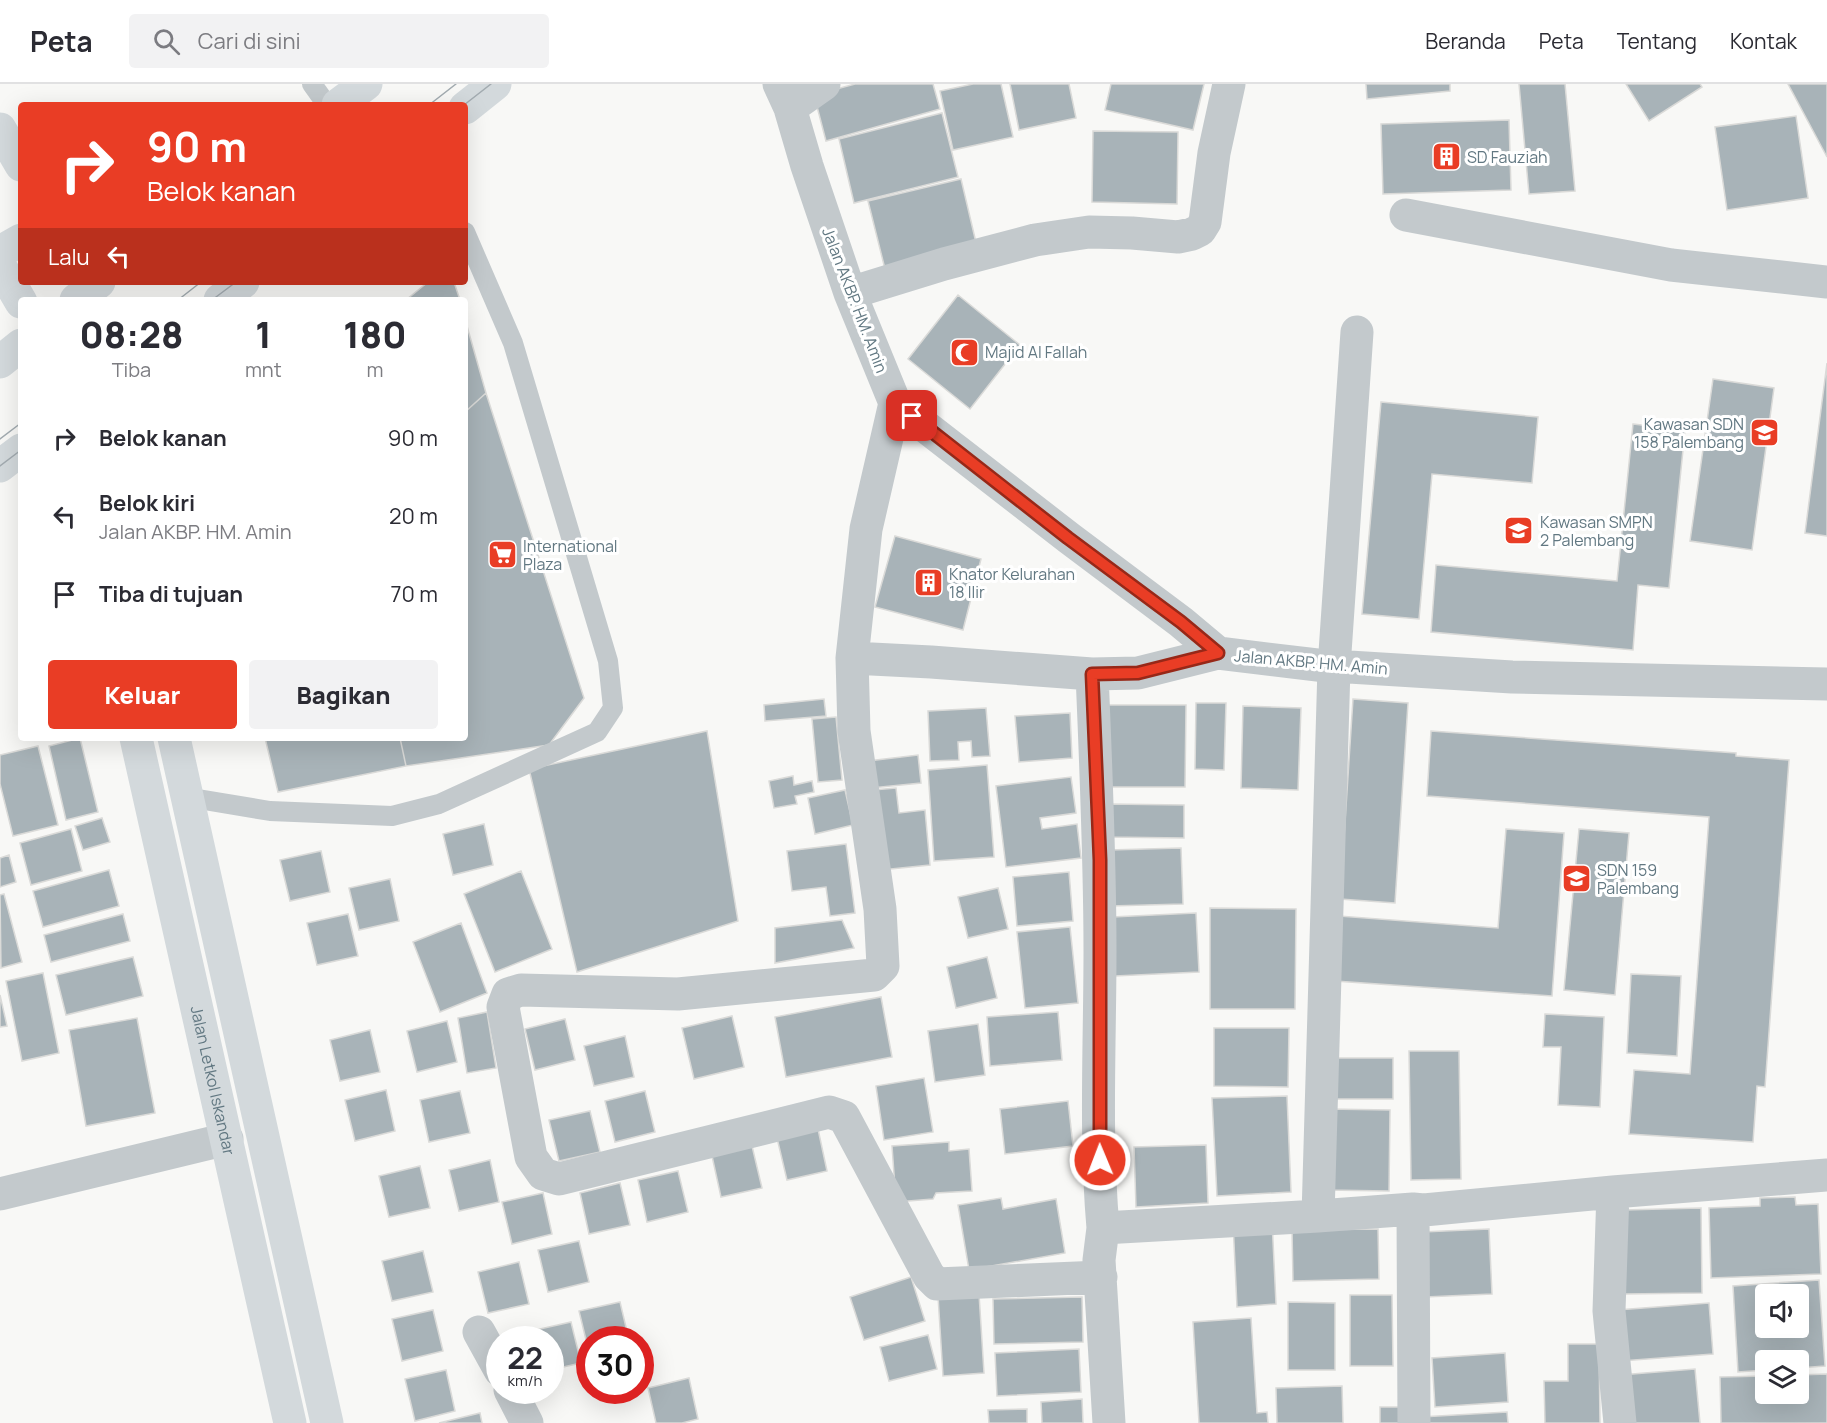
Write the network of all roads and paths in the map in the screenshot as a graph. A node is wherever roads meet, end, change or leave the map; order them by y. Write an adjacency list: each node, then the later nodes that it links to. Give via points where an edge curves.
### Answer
1 (312, 84): 7 (lane)
2 (366, 84): 8 (main road)
3 (495, 84): 9 (main road)
4 (824, 84): 6 (street)
5 (1229, 84): 19 (street, via 1205,222 1200,230 1178,237 1089,232 1035,240)
6 (785, 96): 19 (street, Jalan AKBP. HM. Amin)
7 (325, 102)
8 (342, 102)
9 (468, 106)
10 (0, 129): 11 (main road)
11 (18, 160)
12 (1406, 215): 17 (street, via 1671,265)
13 (468, 239): 35 (lane, via 513,343 608,661 613,708 597,732 439,804 392,816 270,811)
14 (18, 242): 15 (main road)
15 (0, 252)
16 (0, 266): 20 (main road)
17 (1827, 282)
18 (239, 285): 21 (main road)
19 (850, 293): 25 (street, Jalan AKBP. HM. Amin)
20 (18, 297)
21 (224, 297)
22 (1357, 332): 30 (street)
23 (18, 347): 24 (main road)
24 (0, 362)
25 (895, 403): 28 (street, Jalan AKBP. HM. Amin); 29 (street, via 866,529)
26 (18, 452): 27 (main road)
27 (0, 466)
28 (1218, 653): 30 (street, Jalan AKBP. HM. Amin); 31 (street, via 1138,673)
29 (852, 658): 31 (street); 43 (street, via 854,731 880,909 883,966 874,975 678,994 521,990 508,994 503,1007 531,1157 543,1174 559,1179 829,1112 844,1116 929,1276 937,1284)
30 (1334, 667): 32 (street, Jalan AKBP. HM. Amin, via 1512,677); 41 (street)
31 (1092, 674): 42 (street, via 1100,860 1099,1140)
32 (1827, 684)
33 (137, 741): 36 (main road, Jalan Letkol Iskandar)
34 (175, 741): 35 (main road)
35 (186, 797): 48 (main road)
36 (227, 1139): 39 (street); 47 (main road, Jalan Letkol Iskandar)
37 (1827, 1175): 38 (street)
38 (1613, 1192): 40 (street); 52 (street, via 1609,1311)
39 (0, 1194)
40 (1413, 1209): 41 (street); 51 (street)
41 (1318, 1216): 42 (street)
42 (1103, 1228): 43 (street)
43 (1101, 1277): 50 (street)
44 (479, 1332): 45 (street)
45 (486, 1345)
46 (518, 1404): 49 (street)
47 (290, 1423)
48 (327, 1423)
49 (528, 1423)
50 (1108, 1423)
51 (1414, 1423)
52 (1620, 1423)

